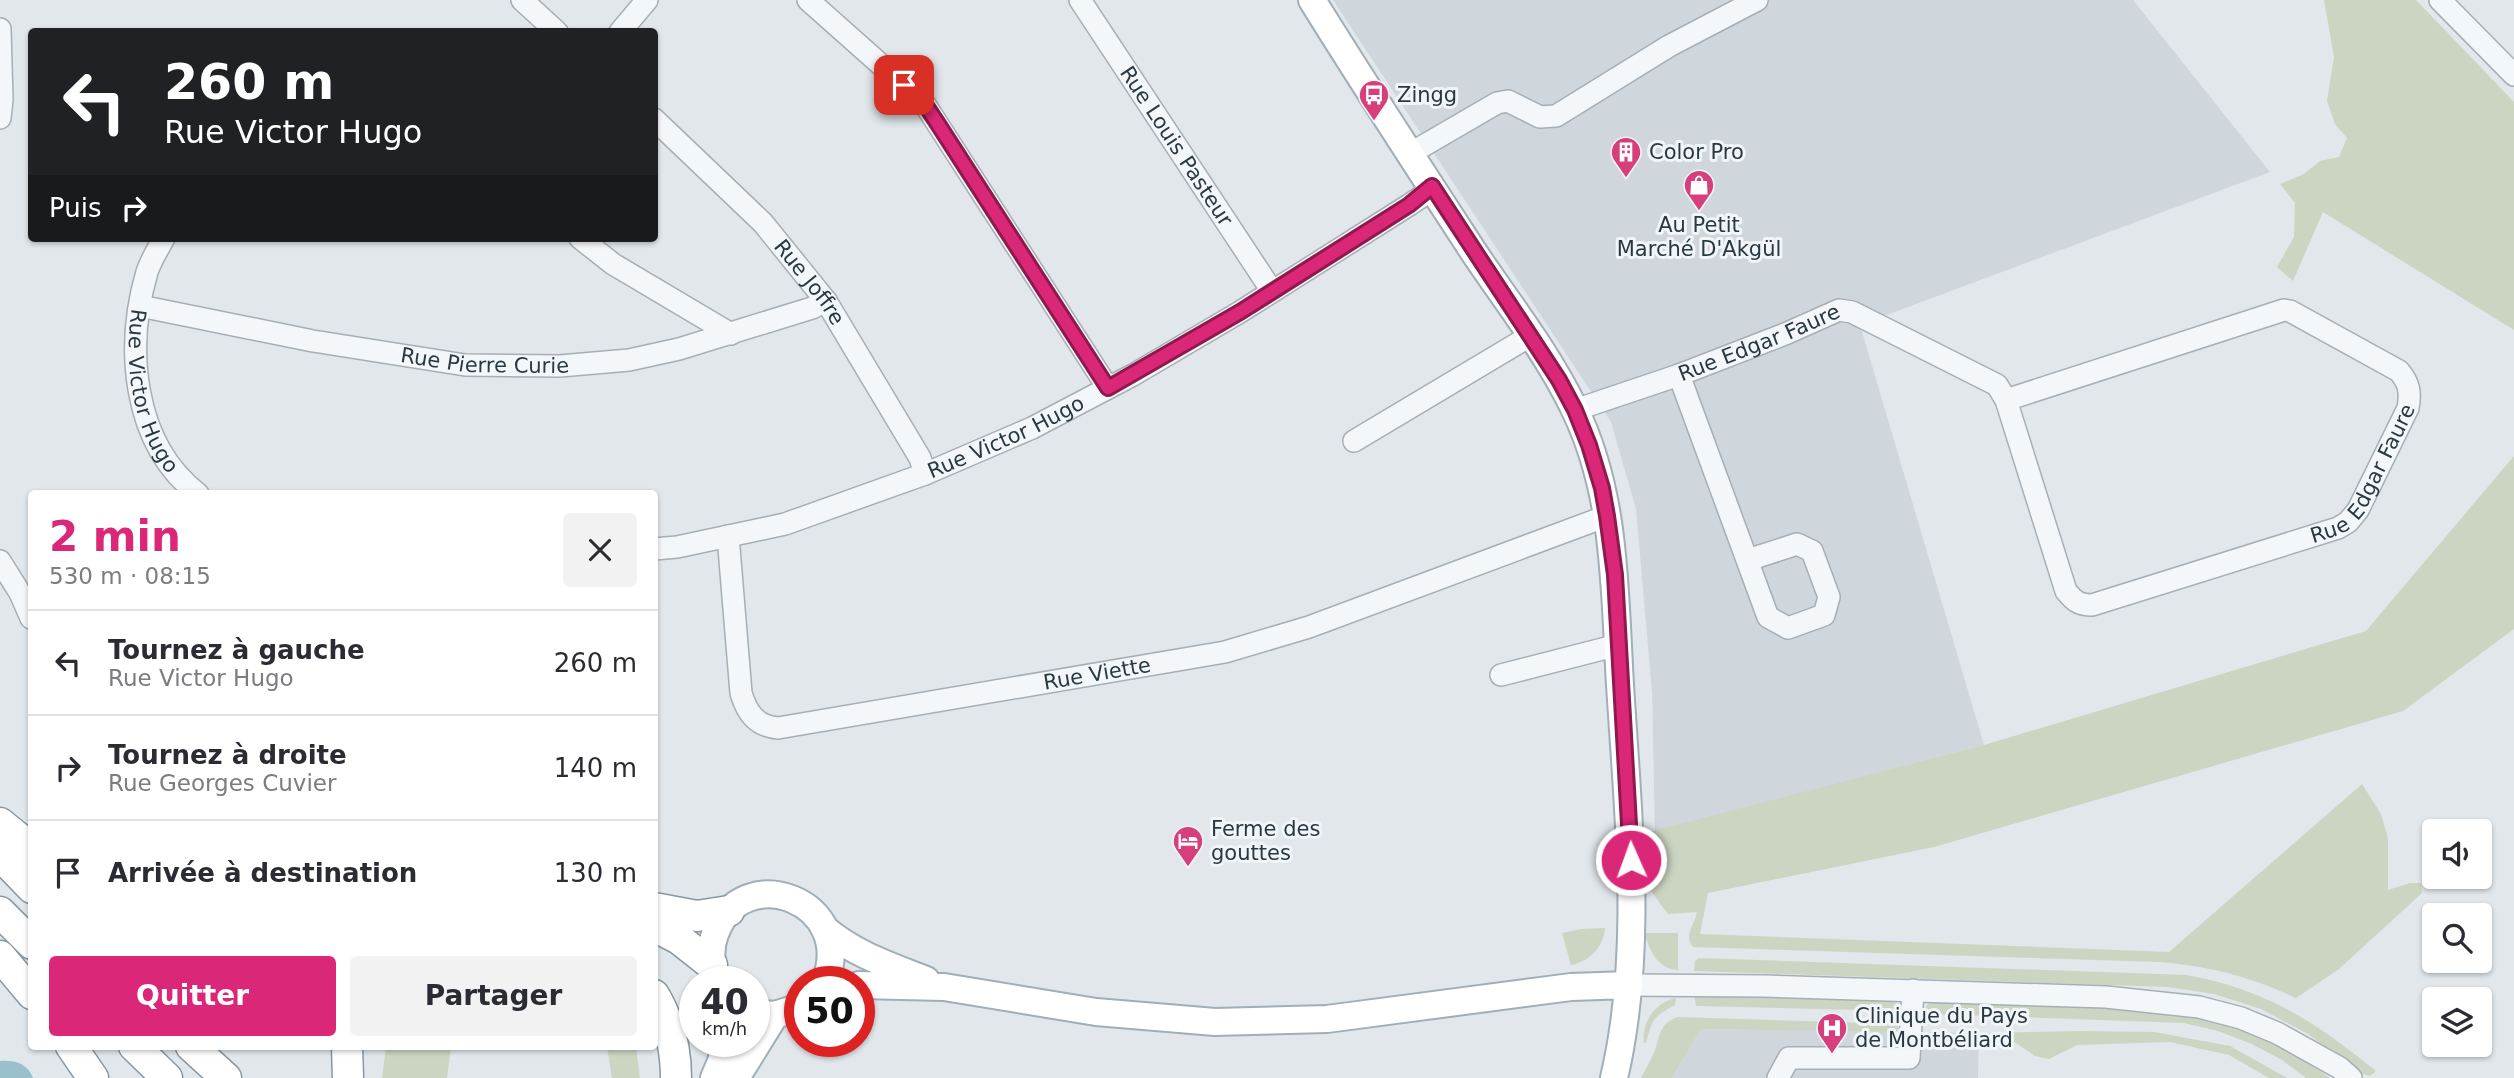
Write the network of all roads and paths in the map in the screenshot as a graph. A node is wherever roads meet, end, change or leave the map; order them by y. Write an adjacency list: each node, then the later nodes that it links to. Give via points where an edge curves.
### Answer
1 (522, 0): 10 (street)
2 (647, 0): 11 (street)
3 (808, 0): 9 (street)
4 (842, 0): 9 (street)
5 (1080, 0): 20 (street, Rue Louis Pasteur)
6 (1312, 0): 16 (main road)
7 (1757, 0): 16 (street, via 1669,46 1556,116 1540,117 1508,101 1497,103)
8 (2440, 0): 13 (street)
9 (827, 16): 26 (street, via 924,103)
10 (553, 28)
11 (623, 28)
12 (0, 29): 14 (street)
13 (2514, 75)
14 (0, 118)
15 (658, 123): 21 (street, Rue Joffre, via 763,223)
16 (1411, 153): 17 (main road)
17 (1432, 186): 20 (street, Rue Victor Hugo); 24 (main road)
18 (162, 242): 22 (street, Rue Victor Hugo, via 148,270)
19 (585, 242): 23 (street, via 613,264)
20 (1269, 293): 26 (street, Rue Victor Hugo)
21 (826, 302): 23 (street, Rue Pierre Curie); 30 (street, Rue Joffre, via 920,458)
22 (140, 306): 23 (street, Rue Pierre Curie, via 313,341 465,365 560,366 629,360); 31 (street, Rue Victor Hugo, via 135,359 145,413 153,438)
23 (731, 334)
24 (1530, 336): 28 (main road); 29 (street)
25 (1679, 375): 27 (street, Rue Edgar Faure, via 1839,310 1852,312 1997,385); 28 (street, Rue Edgar Faure); 35 (street)
26 (1108, 388): 30 (street, Rue Victor Hugo, via 1032,428)
27 (2006, 400): 27 (street, Rue Edgar Faure, via 2066,591 2075,601 2092,605 2348,522 2358,510 2410,396 2399,371 2284,310)
28 (1575, 410): 32 (main road)
29 (1354, 441)
30 (925, 474): 33 (street, Rue Victor Hugo, via 785,524)
31 (193, 490)
32 (1607, 516): 33 (street, Rue Viette, via 1308,627 1225,652 778,728 754,719 741,693); 38 (main road)
33 (728, 536): 34 (street, Rue Victor Hugo)
34 (658, 548)
35 (1748, 560)
36 (0, 561): 37 (street)
37 (28, 611)
38 (1618, 645): 39 (street); 55 (main road, via 1631,836)
39 (1501, 675)
40 (0, 823): 41 (highway)
41 (28, 846)
42 (0, 855): 43 (highway)
43 (28, 884)
44 (658, 909): 45 (highway, via 696,916)
45 (729, 911): 48 (main road, via 764,894 783,895 816,914); 52 (main road, via 712,943)
46 (0, 912): 49 (highway)
47 (658, 928): 51 (highway, via 679,939)
48 (826, 930): 53 (main road); 56 (main road, via 859,953)
49 (28, 940)
50 (0, 956): 57 (highway)
51 (708, 966)
52 (714, 966)
53 (830, 966)
54 (875, 985): 56 (main road)
55 (1629, 985): 56 (main road, via 1571,987 1327,1019 1215,1022 1096,1012); 58 (street); 74 (main road)
56 (944, 987)
57 (28, 989)
58 (1913, 990): 66 (street); 76 (street, via 2106,997 2199,1007 2277,1033)
59 (658, 1002): 71 (highway, via 672,1041)
60 (776, 1012): 73 (main road)
61 (74, 1050): 67 (highway)
62 (138, 1050): 68 (highway)
63 (195, 1050): 69 (highway)
64 (347, 1050): 70 (highway)
65 (722, 1057): 72 (main road)
66 (1909, 1068): 75 (street, via 1790,1058)
67 (93, 1078)
68 (167, 1078)
69 (226, 1078)
70 (348, 1078)
71 (676, 1078)
72 (714, 1078)
73 (736, 1078)
74 (1614, 1078)
75 (1778, 1078)
76 (2351, 1078)

